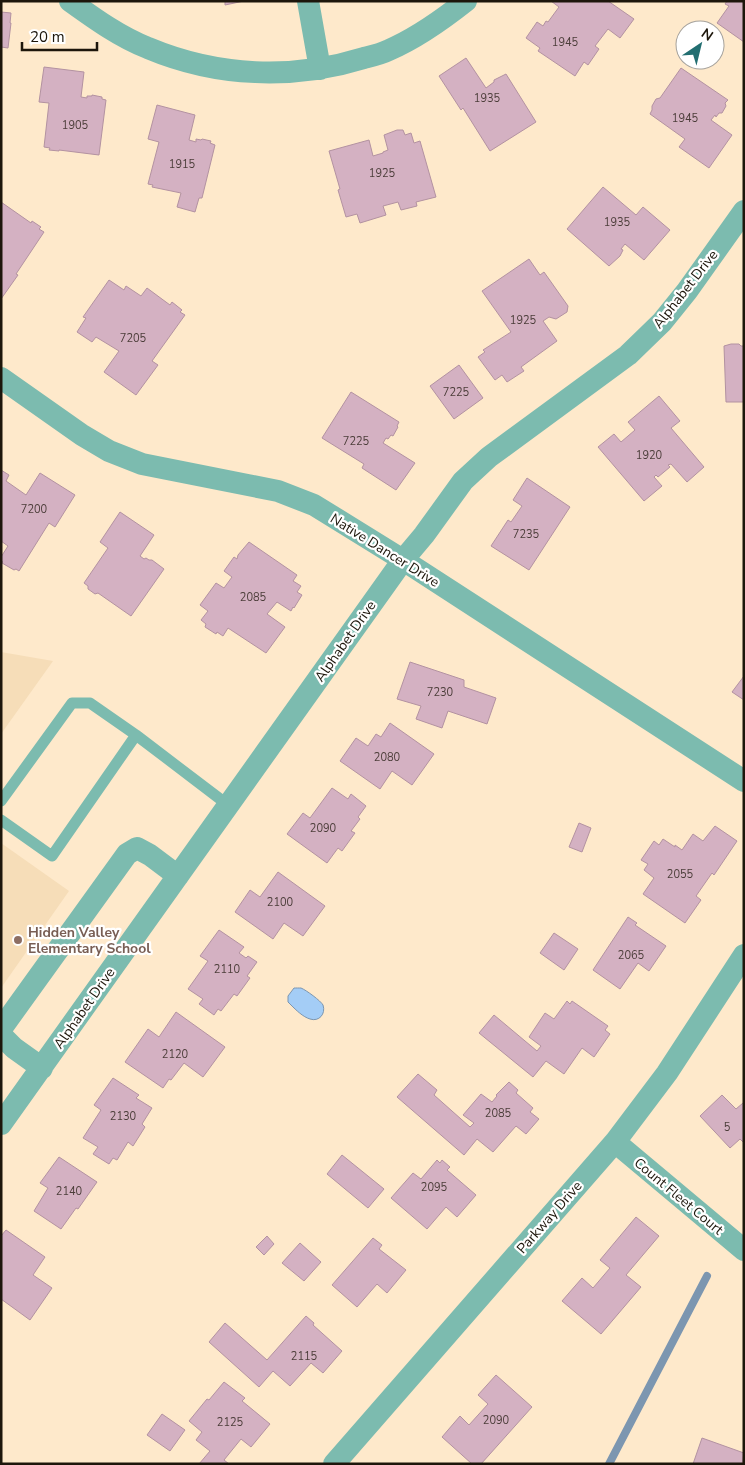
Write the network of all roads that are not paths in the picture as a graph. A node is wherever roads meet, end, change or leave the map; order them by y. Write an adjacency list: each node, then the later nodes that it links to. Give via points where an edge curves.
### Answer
1 (70, 1): 4 (street, via 110,29 147,48 187,62 249,72)
2 (308, 1): 4 (street)
3 (466, 1): 4 (street, via 443,19 387,51)
4 (320, 69)
5 (744, 211): 7 (street, Alphabet Drive, via 662,322 628,355 489,457 463,481)
6 (1, 378): 7 (street, Native Dancer Drive, via 109,451 142,464 278,491 314,505)
7 (403, 560): 9 (street, Native Dancer Drive); 11 (street, Alphabet Drive)
8 (136, 735): 10 (lane, via 90,703 72,704); 11 (lane); 12 (lane, via 52,856)
9 (744, 781)
10 (1, 801)
11 (228, 805): 13 (street, Alphabet Drive)
12 (1, 820)
13 (178, 876): 15 (street, via 137,848 127,854); 17 (street, Alphabet Drive)
14 (744, 955): 19 (street, Parkway Drive, via 667,1073)
15 (1, 1029)
16 (1, 1035): 17 (street)
17 (42, 1068): 18 (street, Alphabet Drive)
18 (1, 1124)
19 (615, 1142): 20 (street, Count Fleet Court); 21 (street, Parkway Drive)
20 (744, 1250)
21 (334, 1464)

